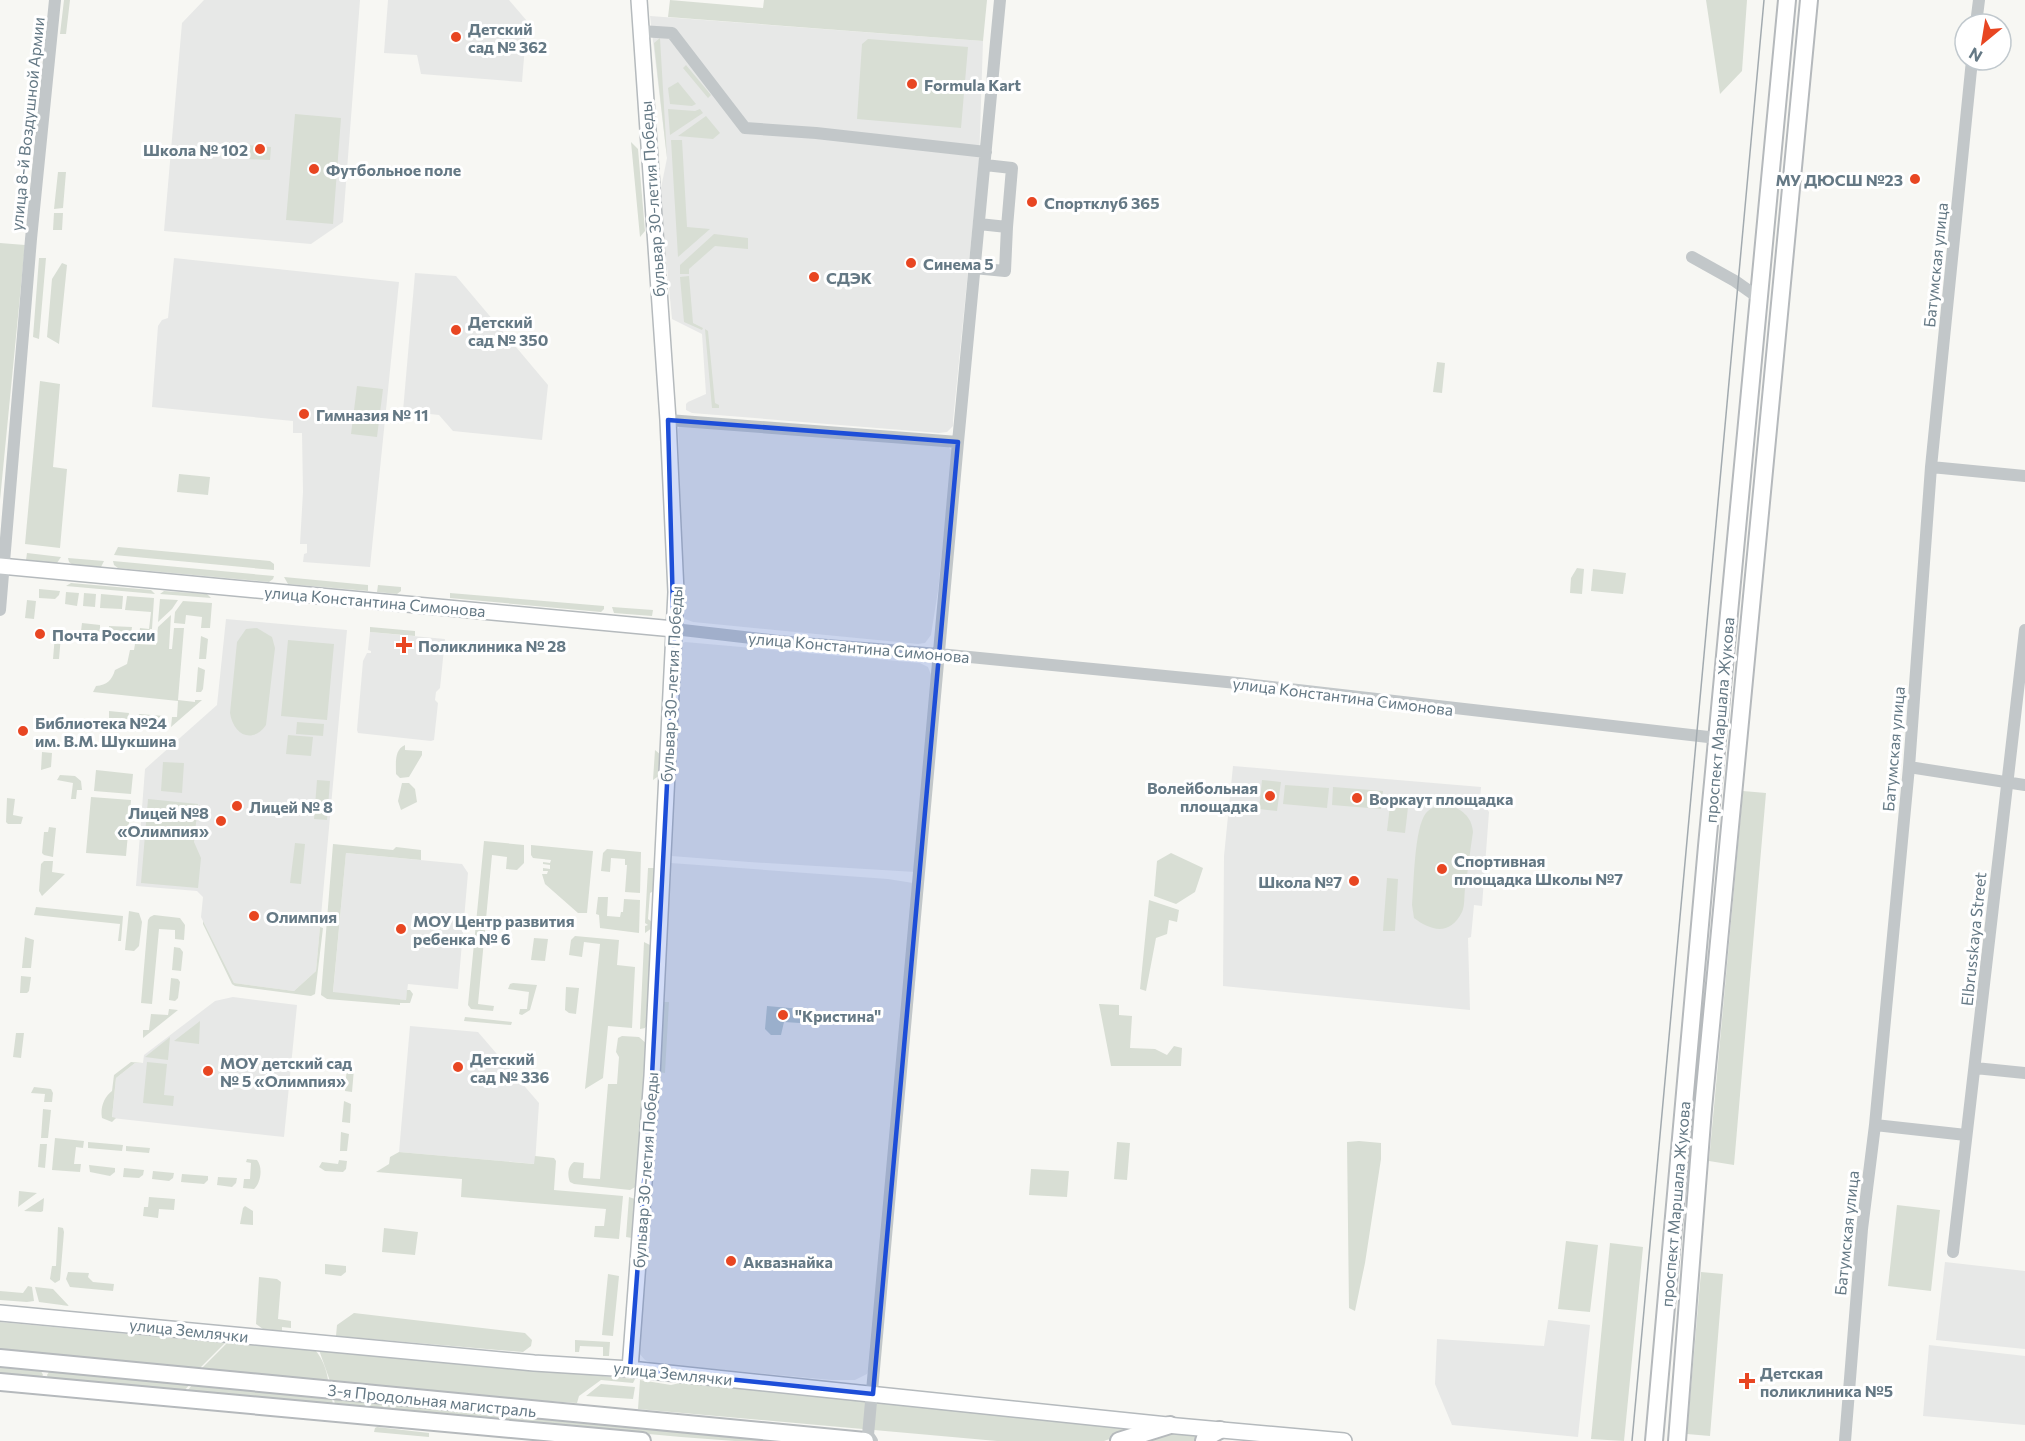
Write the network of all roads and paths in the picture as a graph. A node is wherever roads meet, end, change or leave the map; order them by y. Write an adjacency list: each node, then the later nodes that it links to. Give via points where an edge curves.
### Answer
1 (56, 0): 19 (street, улица 8-й Воздушной Армии)
2 (639, 0): 6 (main road, бульвар 30-летия Победы)
3 (1000, 0): 8 (street)
4 (1787, 0): 14 (highway, проспект Маршала Жукова)
5 (1809, 0): 47 (highway, проспект Маршала Жукова, via 1704,1097)
6 (642, 31): 8 (street, via 672,33 746,128); 15 (main road, бульвар 30-летия Победы)
7 (1971, 72): 17 (street, Батумская улица)
8 (986, 152): 9 (street)
9 (985, 165): 10 (street); 11 (street, via 1012,168)
10 (979, 224): 11 (street); 13 (street)
11 (1007, 227): 13 (street, via 1005,271)
12 (1692, 257): 14 (street)
13 (974, 268): 16 (street)
14 (1759, 298): 24 (highway, проспект Маршала Жукова)
15 (668, 420): 16 (street); 21 (main road, бульвар 30-летия Победы, via 676,592)
16 (958, 442): 23 (street)
17 (1931, 467): 18 (street); 25 (street, Батумская улица)
18 (2025, 476)
19 (2, 566): 20 (street, улица 8-й Воздушной Армии); 21 (main road, улица Константина Симонова)
20 (0, 610)
21 (674, 629): 23 (street, улица Константина Симонова); 35 (main road, бульвар 30-летия Победы, via 652,1076)
22 (2025, 630): 26 (street, Elbrusskaya Street)
23 (939, 654): 24 (street, улица Константина Симонова, via 1237,683); 37 (street)
24 (1717, 738): 40 (highway, проспект Маршала Жукова)
25 (1909, 767): 26 (street); 30 (street, Батумская улица)
26 (2008, 782): 27 (street); 28 (street, Elbrusskaya Street)
27 (2025, 784)
28 (1976, 1068): 29 (street); 31 (street, Elbrusskaya Street)
29 (2025, 1073)
30 (1875, 1125): 31 (street); 48 (street, Батумская улица, via 1862,1229)
31 (1966, 1135): 32 (street, Elbrusskaya Street)
32 (1953, 1252)
33 (0, 1313): 35 (main road, улица Землячки)
34 (0, 1358): 42 (highway, 3-я Продольная магистраль)
35 (630, 1369): 37 (main road, улица Землячки)
36 (0, 1382): 41 (highway, 3-я Продольная магистраль)
37 (873, 1394): 38 (main road, улица Землячки); 43 (street, via 868,1435)
38 (1170, 1425): 39 (main road, улица Землячки); 44 (highway)
39 (1220, 1430): 45 (highway); 46 (main road, улица Землячки)
40 (1653, 1439)
41 (642, 1441)
42 (865, 1441)
43 (872, 1441)
44 (1119, 1441)
45 (1203, 1441)
46 (1344, 1441)
47 (1677, 1441)
48 (1845, 1441)

